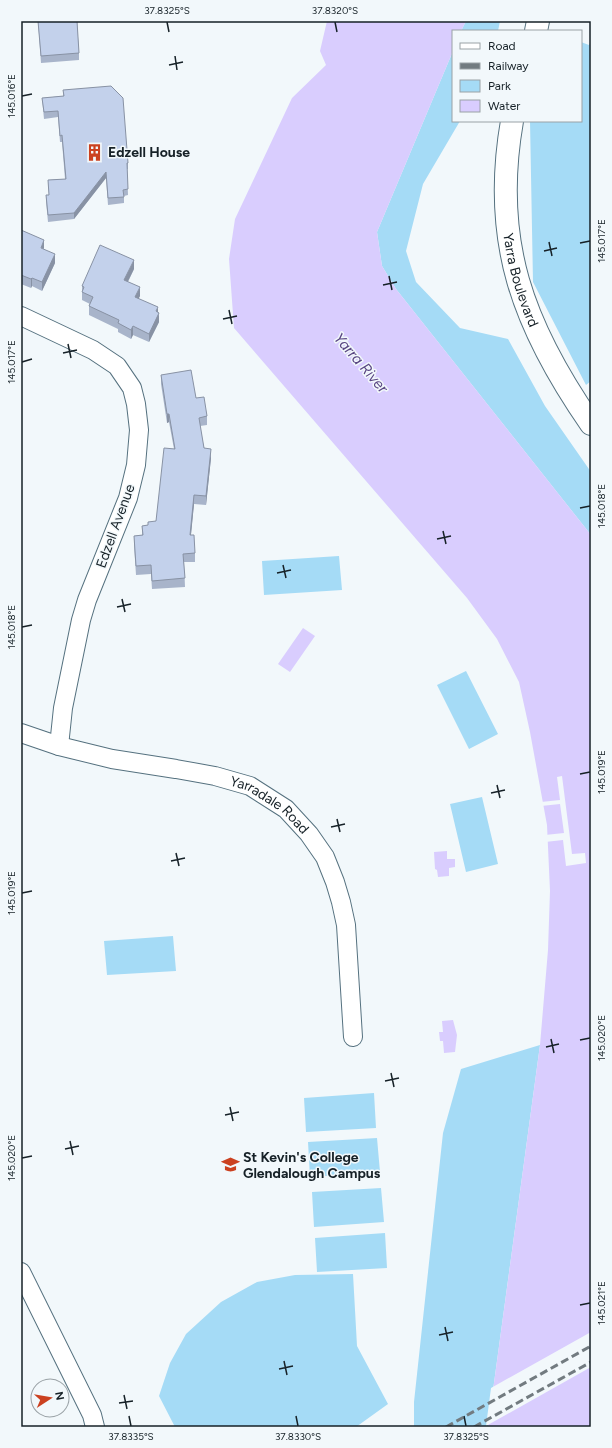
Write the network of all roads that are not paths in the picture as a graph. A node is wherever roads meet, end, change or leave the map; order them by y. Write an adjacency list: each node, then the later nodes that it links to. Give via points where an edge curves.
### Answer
1 (512, 122): 3 (street, Yarra Boulevard, via 505,175 505,205 514,269 539,338 571,395)
2 (21, 316): 5 (street, Edzell Avenue, via 93,350 116,366 132,388 136,404 136,465 128,498 81,620 63,708)
3 (591, 424)
4 (21, 733): 5 (street, Yarradale Road)
5 (59, 746): 6 (street, Yarradale Road, via 112,759 216,776 250,786 286,808 325,857 341,902 346,925)
6 (352, 1037)
7 (21, 1272): 8 (street)
8 (93, 1421): 9 (street)
9 (104, 1427)

